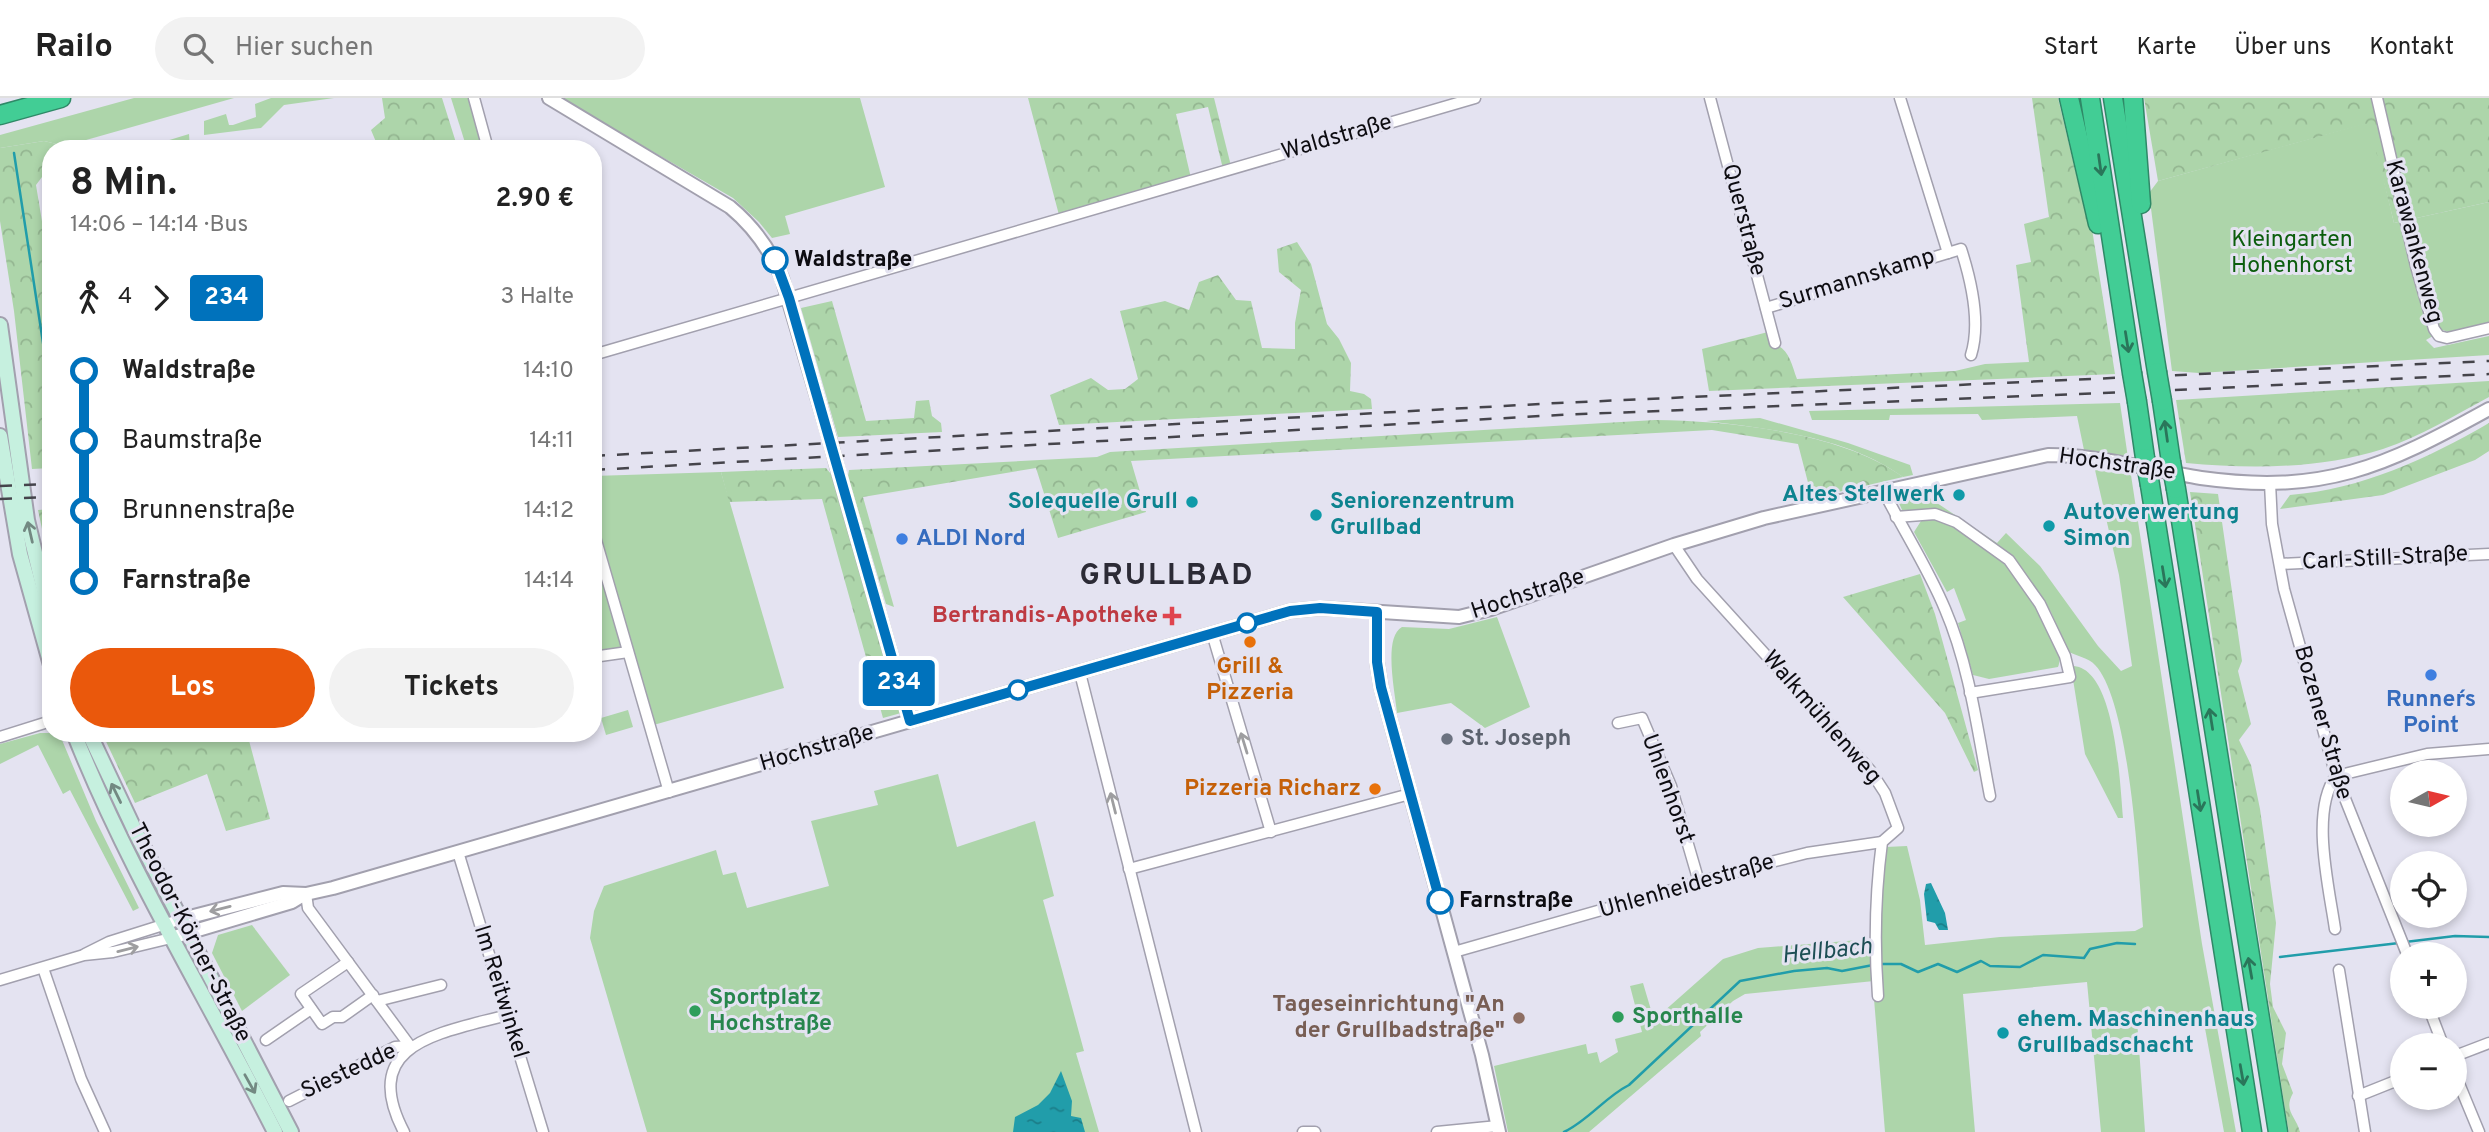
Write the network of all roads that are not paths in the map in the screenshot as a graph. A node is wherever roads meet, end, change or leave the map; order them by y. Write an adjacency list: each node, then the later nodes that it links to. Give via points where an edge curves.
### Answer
1 (61, 98): 12 (highway)
2 (474, 98): 13 (street)
3 (549, 98): 15 (street, via 730,207 763,240)
4 (1475, 98): 15 (street, Waldstraße)
5 (1710, 98): 17 (street, Querstraße)
6 (1900, 98): 14 (street, Surmannskamp)
7 (2068, 98): 18 (highway, via 2109,288)
8 (2090, 98): 18 (highway, one-way to 18)
9 (2113, 98): 16 (highway)
10 (2133, 98): 16 (highway, via 2152,288)
11 (2377, 98): 20 (street, Karawankenweg, via 2434,329 2447,338)
12 (0, 115)
13 (486, 140)
14 (1948, 253): 17 (street, Surmannskamp); 23 (street, Surmannskamp, via 1961,249 1966,267 1976,340)
15 (789, 298): 22 (street, Waldstraße); 42 (street, bridge)
16 (2147, 304): 93 (highway, one-way to 16, bridge)
17 (1766, 307): 21 (street, Querstraße)
18 (2122, 310): 92 (highway, one-way to 92, bridge)
19 (0, 325): 25 (main road)
20 (2489, 328)
21 (1775, 343)
22 (602, 352)
23 (1971, 355)
24 (2489, 409): 27 (street, Hochstraße, via 2412,452 2374,467 2330,478)
25 (6, 425): 34 (main road, one-way to 25)
26 (0, 436): 36 (main road, via 23,565)
27 (2270, 483): 28 (street, Hochstraße, via 2048,455); 33 (street, Bozener Straße)
28 (1883, 491): 29 (street); 30 (street, Hochstraße, via 1764,518)
29 (1896, 517): 41 (street, via 1946,612); 41 (street, via 1935,514 1946,518 2009,561 2040,604 2066,656 2070,677)
30 (1674, 545): 35 (street, Hochstraße, via 1472,615 1446,618); 54 (street, Walkmühlenweg, via 1697,579 1870,770 1885,793 1898,828)
31 (2489, 554): 33 (street, Carl-Still-Straße)
32 (602, 561): 38 (street)
33 (2280, 564): 49 (street, Bozener Straße)
34 (42, 582)
35 (1377, 612): 37 (street, Hochstraße, via 1290,611); 51 (street, via 1381,687)
36 (42, 633)
37 (1212, 634): 40 (street, Hochstraße); 53 (street, one-way to 37)
38 (628, 652): 39 (street); 50 (street)
39 (602, 656)
40 (1080, 673): 42 (street, Hochstraße); 56 (street, one-way to 40)
41 (1970, 693): 52 (street)
42 (910, 721): 50 (street, Hochstraße)
43 (1618, 723): 57 (street, Uhlenhorst, via 1642,718 1671,786)
44 (42, 724): 45 (street)
45 (0, 737)
46 (78, 742): 61 (main road, Theodor-Körner-Straße)
47 (93, 742): 59 (main road, Theodor-Körner-Straße, one-way to 47)
48 (2489, 749): 49 (street, via 2427,754)
49 (2336, 776): 60 (street, via 2326,792 2323,826); 63 (street, Bozener Straße)
50 (669, 792): 55 (street, Hochstraße)
51 (1410, 794): 53 (street); 64 (street)
52 (1990, 796)
53 (1271, 832): 56 (street)
54 (1882, 842): 57 (street, Uhlenheidestraße, via 1807,853); 70 (street, Walkmühlenweg, via 1875,892)
55 (458, 852): 58 (street, Hochstraße); 73 (street, Im Reitwinkel)
56 (1129, 869): 88 (street)
57 (1699, 883): 64 (street, Uhlenheidestraße)
58 (306, 894): 59 (street, Hochstraße, one-way to 59, via 283,893); 62 (street, Hochstraße); 65 (street, via 308,908)
59 (181, 919): 61 (street, Hochstraße); 62 (main road, Theodor-Körner-Straße)
60 (2335, 929)
61 (167, 931): 62 (street, Hochstraße); 66 (street, Hochstraße, via 113,952 84,955); 84 (main road, Theodor-Körner-Straße, one-way to 84)
62 (188, 933): 85 (main road, Theodor-Körner-Straße)
63 (2403, 942)
64 (1454, 952): 82 (street)
65 (348, 962): 71 (street); 72 (street, via 301,994)
66 (43, 968): 68 (street, Hochstraße); 83 (street, via 81,1079)
67 (2339, 970): 79 (street)
68 (0, 980)
69 (441, 985): 71 (street)
70 (1878, 996)
71 (375, 998): 72 (street, via 321,1024); 76 (street)
72 (312, 1009): 74 (street)
73 (507, 1015): 76 (street, Siestedde); 87 (street, Im Reitwinkel)
74 (266, 1040)
75 (2489, 1043): 77 (street)
76 (410, 1046): 80 (street, Siestedde, via 395,1047); 86 (street, Siestedde, via 397,1062 389,1088)
77 (2467, 1051)
78 (2390, 1083): 79 (street)
79 (2358, 1096): 94 (street)
80 (289, 1101)
81 (2467, 1103): 95 (street)
82 (1499, 1129): 91 (street)
83 (106, 1132)
84 (275, 1132)
85 (291, 1132)
86 (404, 1132)
87 (543, 1132)
88 (1196, 1132)
89 (1303, 1132): 90 (street)
90 (1315, 1132)
91 (1437, 1132)
92 (2252, 1132)
93 (2278, 1132)
94 (2365, 1132)
95 (2479, 1132)

